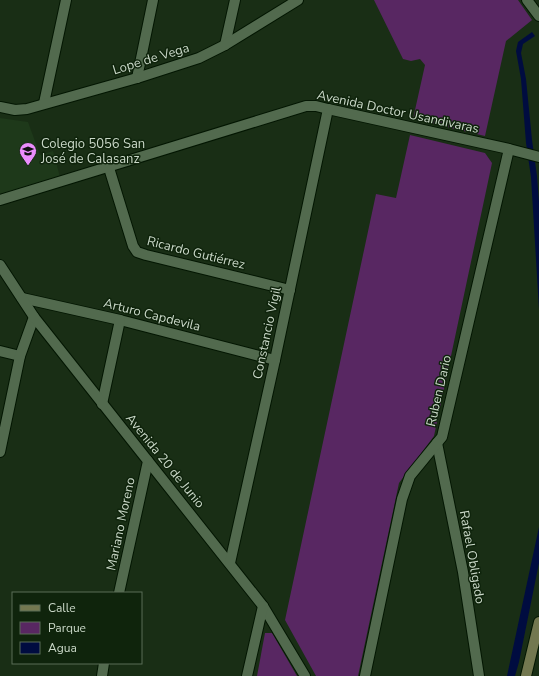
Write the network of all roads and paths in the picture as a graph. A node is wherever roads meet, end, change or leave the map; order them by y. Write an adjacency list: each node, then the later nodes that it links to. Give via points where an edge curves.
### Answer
1 (66, 0): 9 (street)
2 (153, 0): 8 (street)
3 (235, 0): 7 (street)
4 (298, 0): 7 (street, Lope de Vega)
5 (527, 0): 6 (street)
6 (539, 16)
7 (225, 45): 8 (street, Lope de Vega, via 199,58)
8 (137, 78): 9 (street, Lope de Vega)
9 (44, 104): 10 (street, Lope de Vega, via 27,109)
10 (0, 108)
11 (328, 109): 12 (street, Avenida Doctor Usandivaras); 14 (street, Avenida Doctor Usandivaras, via 306,106); 17 (street, Constancio Vigil)
12 (509, 149): 13 (street, Avenida Doctor Usandivaras); 25 (street, Ruben Dario, via 442,437)
13 (538, 157)
14 (109, 168): 15 (street, Avenida Doctor Usandivaras); 17 (street, Ricardo Gutiérrez, via 137,252)
15 (0, 200)
16 (0, 265): 18 (street, Avenida 20 de Junio)
17 (290, 290): 23 (street, Constancio Vigil)
18 (22, 298): 19 (street, Avenida 20 de Junio); 20 (street, Arturo Capdevila)
19 (34, 317): 22 (street); 24 (street, Avenida 20 de Junio)
20 (120, 320): 23 (street, Arturo Capdevila); 24 (street)
21 (0, 352): 22 (street)
22 (20, 356): 26 (street)
23 (274, 360): 28 (street, Constancio Vigil)
24 (102, 404): 27 (street, Avenida 20 de Junio)
25 (437, 444): 36 (street, Ruben Dario, via 410,476 402,499); 37 (street, Rafael Obligado, via 463,572)
26 (0, 452)
27 (148, 461): 28 (street, Avenida 20 de Junio); 29 (street, Mariano Moreno)
28 (230, 563): 30 (street, Avenida 20 de Junio)
29 (119, 592)
30 (263, 606): 34 (street); 35 (street, Avenida 20 de Junio)
31 (539, 622): 38 (main road)
32 (104, 664): 33 (street)
33 (102, 676)
34 (248, 676)
35 (305, 676)
36 (365, 676)
37 (479, 676)
38 (526, 676)

